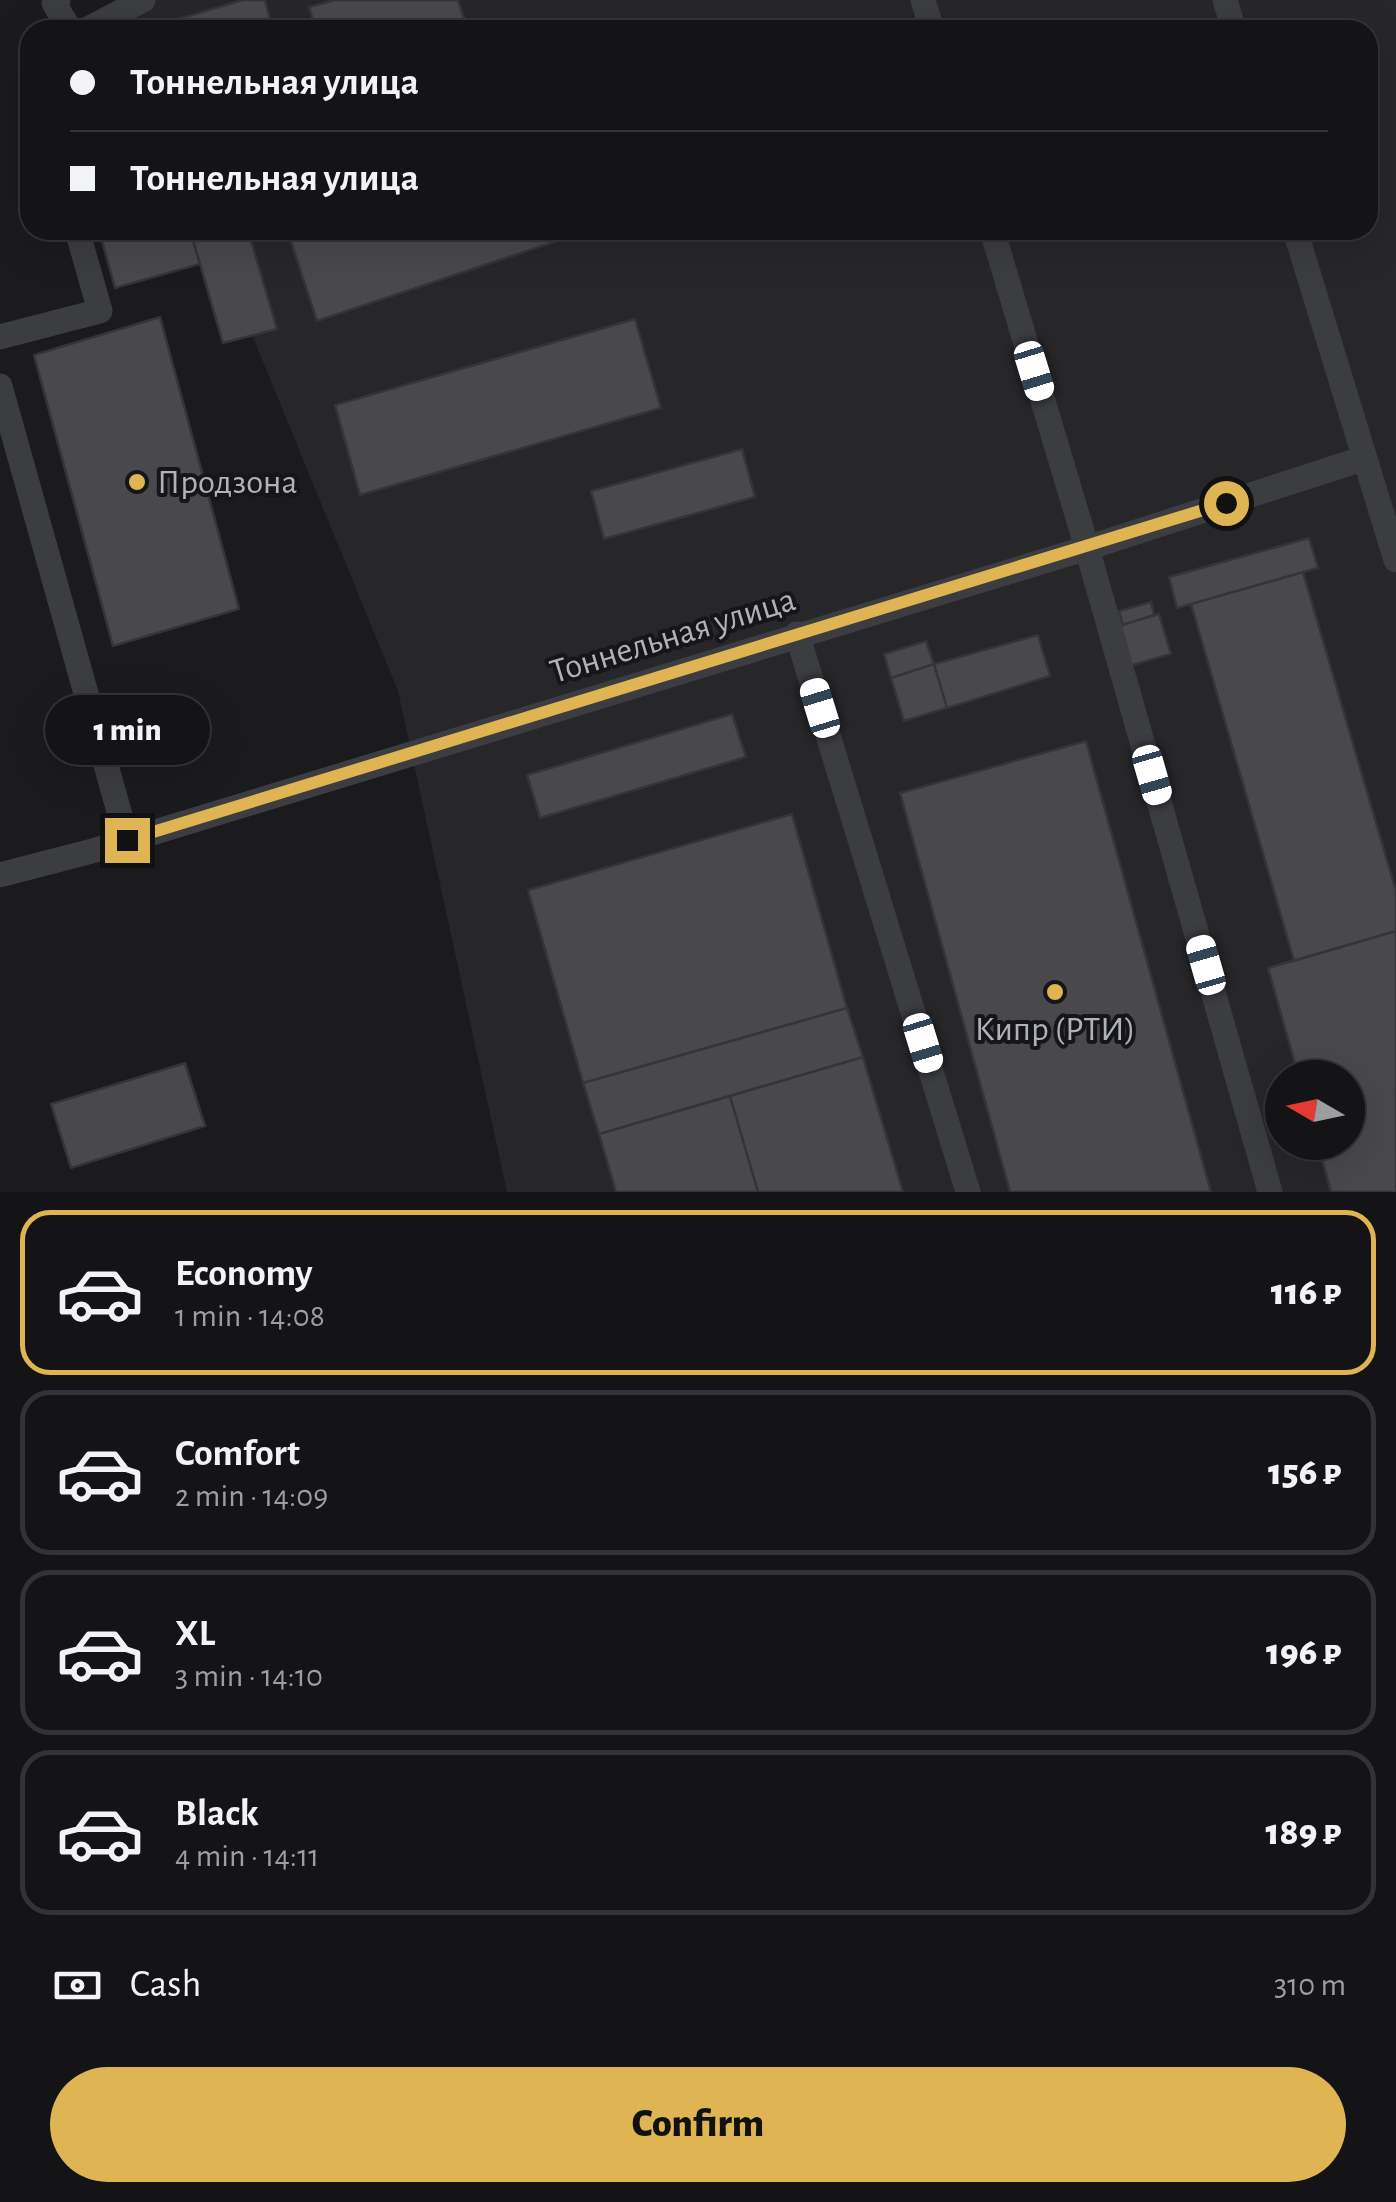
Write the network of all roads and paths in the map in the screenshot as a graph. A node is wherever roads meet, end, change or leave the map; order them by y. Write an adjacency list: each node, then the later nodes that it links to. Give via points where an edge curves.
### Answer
1 (58, 0): 3 (lane)
2 (144, 0): 4 (lane)
3 (64, 20)
4 (105, 20)
5 (80, 240): 8 (lane, via 100,310)
6 (995, 240): 11 (lane)
7 (1298, 240): 10 (lane)
8 (0, 338)
9 (0, 386): 14 (lane)
10 (1365, 458): 11 (lane, Тоннельная улица); 12 (lane)
11 (1087, 548): 13 (lane, Тоннельная улица); 17 (lane)
12 (1396, 560)
13 (798, 634): 14 (lane, Тоннельная улица); 16 (lane)
14 (127, 840): 15 (lane, Тоннельная улица)
15 (0, 875)
16 (968, 1192)
17 (1270, 1192)

